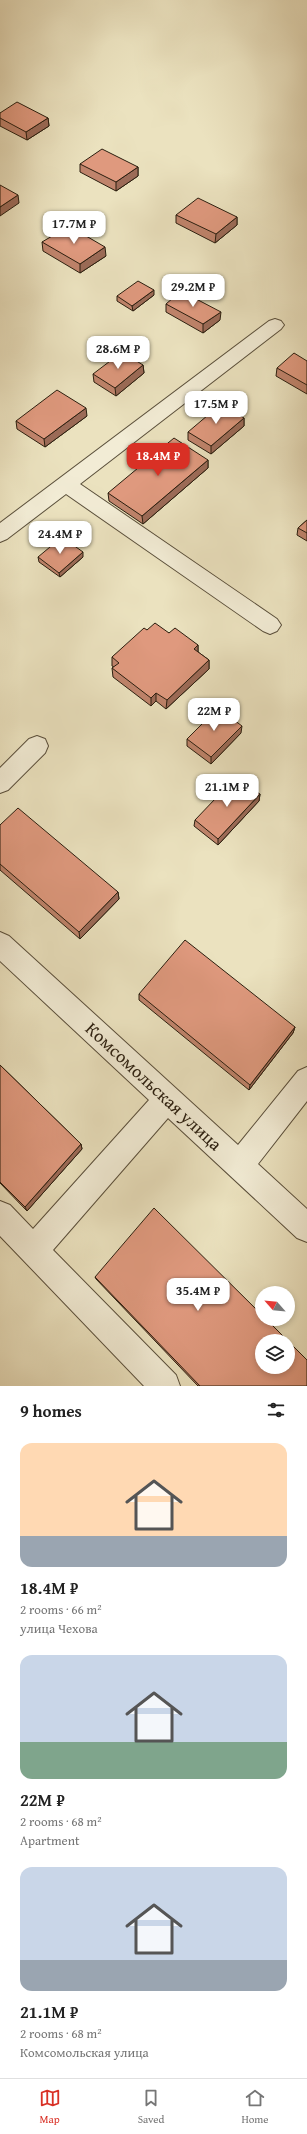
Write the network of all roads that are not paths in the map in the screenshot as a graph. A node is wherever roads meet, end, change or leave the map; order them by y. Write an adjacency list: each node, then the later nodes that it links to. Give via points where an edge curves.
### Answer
1 (275, 325): 2 (street)
2 (66, 484): 3 (street); 4 (street)
3 (0, 534)
4 (270, 625)
5 (37, 746): 6 (street)
6 (0, 783)
7 (0, 944): 9 (street, Комсомольская улица)
8 (307, 1080): 10 (street)
9 (167, 1099): 10 (street, Комсомольская улица); 13 (street)
10 (240, 1166): 12 (street, Комсомольская улица)
11 (0, 1215): 13 (street)
12 (307, 1228)
13 (34, 1250): 14 (street)
14 (165, 1386)

